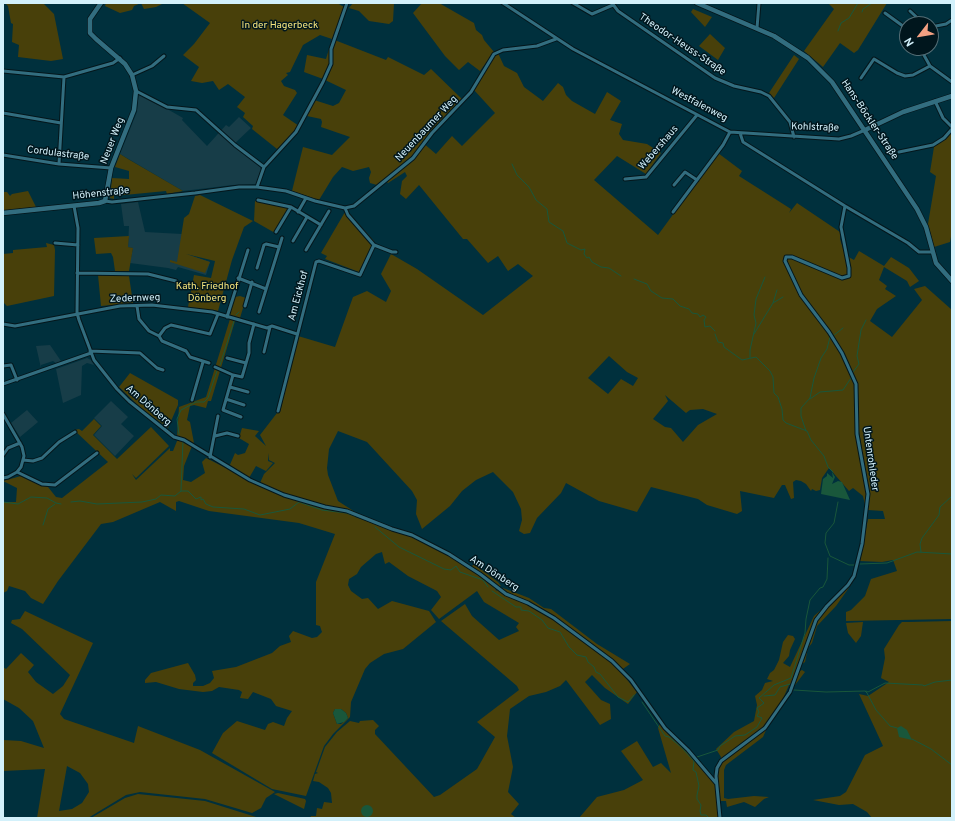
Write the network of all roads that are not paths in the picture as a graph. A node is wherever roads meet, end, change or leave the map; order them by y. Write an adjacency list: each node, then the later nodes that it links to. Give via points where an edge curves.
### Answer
1 (101, 3): 18 (street, via 90,19 89,30)
2 (347, 3): 39 (street, via 332,49 331,64 301,125)
3 (503, 3): 15 (street, Westfalenweg)
4 (573, 3): 6 (street, Theodor-Heuss-Straße, via 592,14)
5 (759, 3): 14 (street)
6 (613, 4): 35 (street, Theodor-Heuss-Straße, via 628,18 715,78 766,94 790,122)
7 (700, 4): 14 (street, Hans-Böckler-Straße)
8 (910, 11): 10 (street)
9 (885, 13): 12 (street)
10 (915, 16)
11 (952, 20): 13 (street)
12 (899, 23)
13 (939, 25)
14 (756, 28): 32 (street, Hans-Böckler-Straße, via 791,46 811,60 835,86)
15 (556, 39): 29 (street, Westfalenweg); 51 (street, Neuenbaumer Weg, via 538,46 503,50 494,54 470,93 432,133 413,158 354,206)
16 (164, 56): 21 (street, via 152,66)
17 (924, 56): 19 (street)
18 (120, 58): 21 (street); 22 (street, via 113,63)
19 (930, 66): 23 (street, via 906,76 874,59); 24 (street)
20 (3, 71): 22 (street)
21 (132, 75): 25 (street)
22 (64, 77): 30 (street)
23 (861, 78)
24 (952, 82)
25 (136, 89): 39 (street, via 167,107 196,110 235,145); 40 (street, Neuer Weg, via 134,110)
26 (952, 96): 27 (street, Kohlstraße)
27 (935, 101): 31 (street, via 943,118); 32 (street, Kohlstraße)
28 (3, 113): 30 (street)
29 (697, 115): 33 (street, Westfalenweg); 41 (street, Webershaus, via 646,177)
30 (60, 123): 38 (street)
31 (952, 128): 36 (street, via 944,138 933,145)
32 (864, 130): 35 (street, Kohlstraße, via 839,139); 68 (street, Hans-Böckler-Straße, via 926,226)
33 (730, 132): 34 (street, Westfalenweg); 42 (street)
34 (740, 133): 35 (street, Kohlstraße); 49 (street, via 743,142)
35 (794, 137)
36 (899, 152)
37 (3, 155): 38 (street, Cordulastraße)
38 (59, 164): 40 (street, Cordulastraße)
39 (264, 166): 44 (street)
40 (111, 168): 47 (street, Neuer Weg)
41 (625, 179)
42 (697, 180): 43 (street, via 685,172); 54 (street)
43 (674, 185)
44 (257, 187): 45 (street, via 286,191); 47 (street, Höhenstraße)
45 (306, 198): 51 (street); 53 (street)
46 (258, 200): 50 (street)
47 (106, 201): 48 (street, Höhenstraße)
48 (74, 206): 55 (street, Höhenstraße); 62 (street, Am Dönberg)
49 (845, 206): 68 (street, via 919,252); 118 (street, Untenrohleder, via 841,227 849,276 842,278 792,256 786,257 785,260 800,295 832,337 856,384 857,434 868,494 865,531 857,569 848,585 816,620 790,692 765,728 721,761 717,768)
50 (291, 207): 53 (street); 58 (street)
51 (344, 208): 63 (street)
52 (329, 211): 57 (street)
53 (298, 212): 56 (street)
54 (673, 212)
55 (3, 214)
56 (307, 216): 57 (street); 60 (street)
57 (321, 225): 66 (street)
58 (276, 232)
59 (282, 238): 64 (street)
60 (293, 241)
61 (55, 243): 62 (street)
62 (78, 245): 70 (street, Am Dönberg)
63 (374, 245): 67 (street); 85 (street, Am Eickhof, via 360,275 316,262)
64 (279, 247): 69 (street, via 264,245); 75 (street)
65 (248, 250): 71 (street)
66 (306, 250)
67 (396, 252)
68 (933, 252): 73 (street, via 939,267)
69 (257, 268)
70 (77, 273): 72 (street, via 148,274); 79 (street, Am Dönberg)
71 (238, 278): 74 (street); 81 (street)
72 (176, 281)
73 (952, 281)
74 (252, 282): 75 (street); 77 (street)
75 (266, 289): 78 (street)
76 (137, 306): 79 (street, Zedernweg); 80 (street, Zedernweg, via 166,306); 86 (street, via 141,323)
77 (245, 306)
78 (259, 312)
79 (77, 313): 82 (street, Zedernweg, via 15,326); 87 (street, Am Dönberg)
80 (218, 314): 81 (street, Zedernweg); 86 (street, via 210,334 171,325)
81 (227, 317): 83 (street, Zedernweg)
82 (3, 324)
83 (254, 324): 84 (street, Zedernweg); 92 (street, via 248,343)
84 (270, 327): 85 (street, Zedernweg); 88 (street)
85 (297, 334): 104 (street, Am Eickhof)
86 (159, 336): 90 (street, via 162,341 186,351 190,357)
87 (90, 352): 95 (street, via 140,353); 97 (street); 114 (street, Am Dönberg, via 104,373 129,401 174,438 184,440)
88 (264, 352)
89 (226, 358): 92 (street)
90 (203, 362): 91 (street); 102 (street)
91 (209, 363)
92 (246, 363): 96 (street, via 242,377)
93 (3, 366): 97 (street, via 11,365)
94 (215, 367): 96 (street)
95 (163, 370)
96 (233, 375): 99 (street)
97 (17, 380): 98 (street)
98 (3, 384)
99 (230, 387): 100 (street); 101 (street)
100 (248, 392)
101 (226, 399): 103 (street); 107 (street, via 223,410)
102 (192, 400)
103 (244, 405)
104 (278, 412)
105 (3, 414): 111 (street)
106 (218, 416): 109 (street)
107 (241, 417)
108 (75, 432): 115 (street, via 59,442 42,458 33,461)
109 (214, 436): 110 (street, via 227,433); 114 (street)
110 (238, 436)
111 (20, 443): 113 (street, via 8,448); 115 (street, via 24,452)
112 (97, 452): 116 (street, via 55,485 42,484)
113 (3, 456)
114 (210, 457): 118 (street, Am Dönberg, via 250,480 284,495 347,511 392,530 412,535 449,554 506,594 554,618 612,661 631,680 665,728)
115 (23, 460): 116 (street)
116 (17, 472): 117 (street)
117 (3, 478)
118 (716, 783): 119 (street, Untenrohleder)
119 (720, 818)

